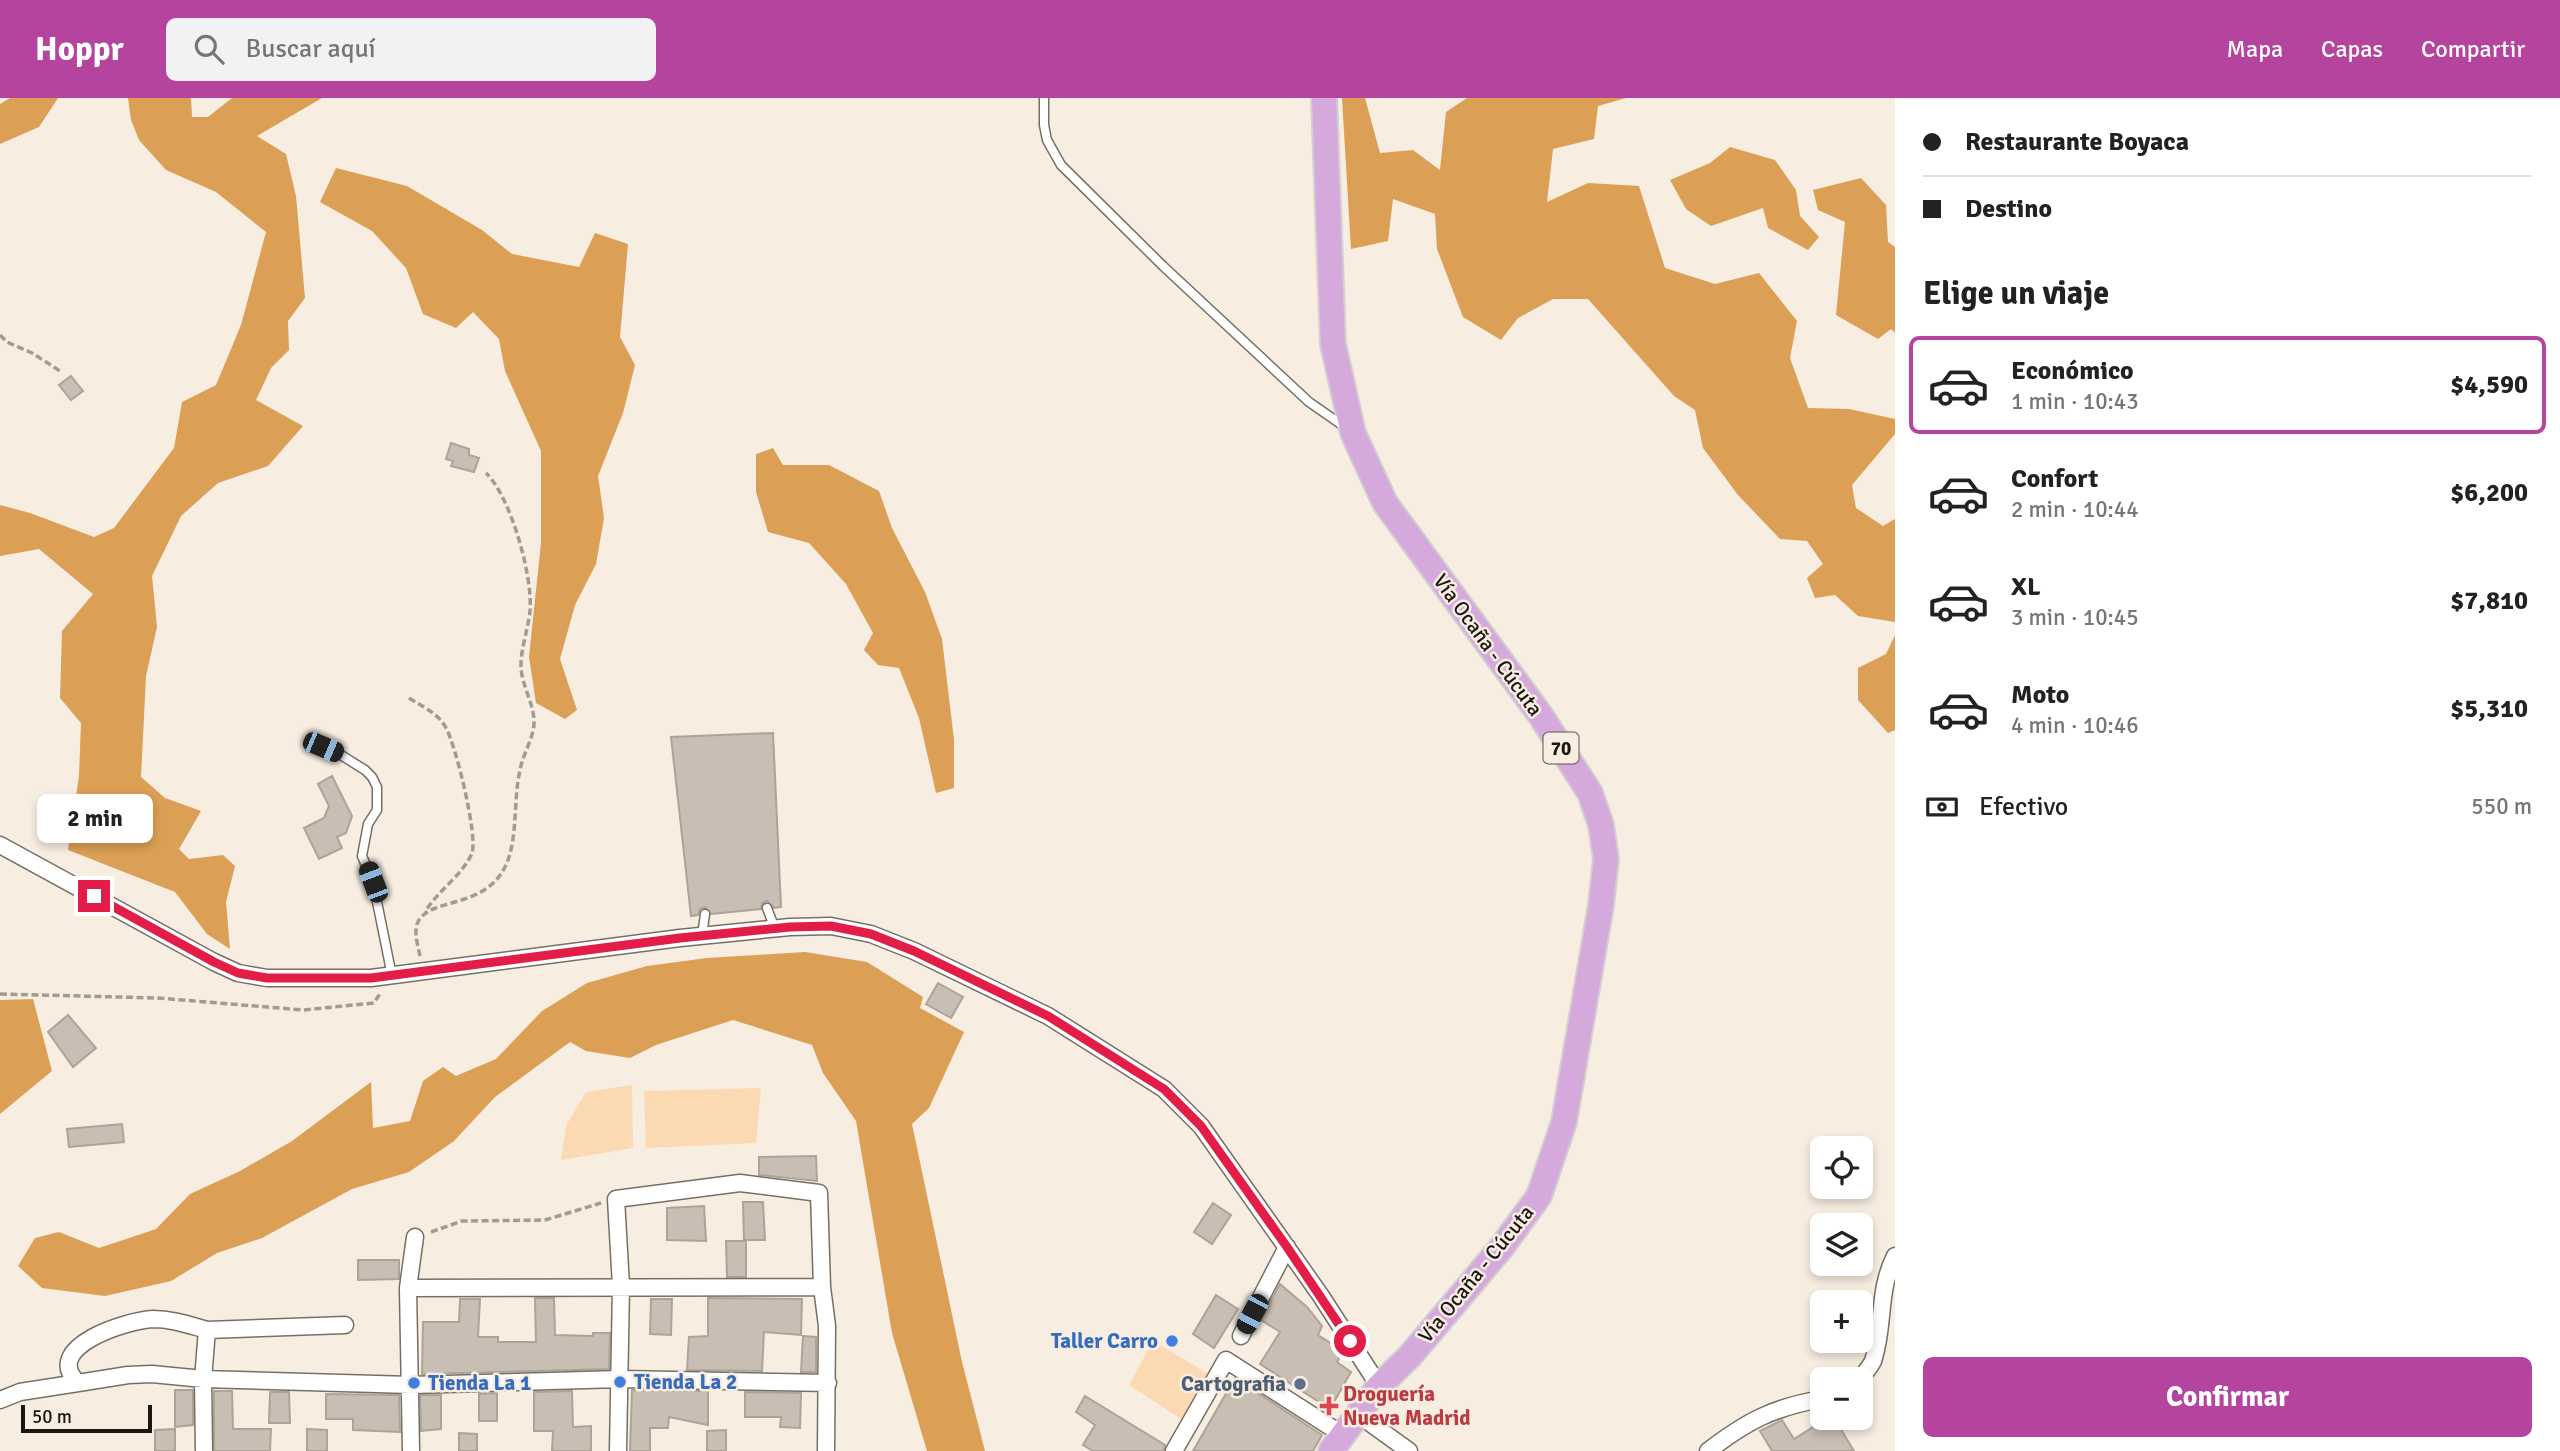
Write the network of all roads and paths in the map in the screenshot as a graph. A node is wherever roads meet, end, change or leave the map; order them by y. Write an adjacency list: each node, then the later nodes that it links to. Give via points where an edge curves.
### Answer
1 (1044, 98): 5 (lane, via 1047,140 1067,172 1299,393)
2 (1324, 98): 5 (main road, Vía Ocaña - Cúcuta / 70, via 1334,344)
3 (0, 335): 4 (path)
4 (60, 371)
5 (1353, 433): 34 (main road, Vía Ocaña - Cúcuta / 70, via 1385,503 1541,716 1590,793 1606,859 1564,1122 1539,1196 1493,1258)
6 (486, 473): 11 (path, via 508,509 531,591 521,666 534,720 517,783 509,859 499,879 482,893)
7 (409, 698): 11 (path, via 446,726 474,834 467,863)
8 (323, 747): 16 (lane, via 365,770 377,787 377,810 368,824 362,856 373,882)
9 (0, 845): 16 (street, via 238,973 301,979)
10 (767, 908): 13 (lane)
11 (424, 914): 15 (path, via 416,935)
12 (705, 914): 14 (lane)
13 (775, 929): 14 (street); 20 (street, via 831,926 871,934 1048,1016 1118,1059 1164,1089 1201,1126)
14 (702, 936): 15 (street)
15 (422, 971): 16 (street)
16 (391, 976): 17 (path, via 374,1003 303,1010 159,998)
17 (0, 994)
18 (616, 1199): 19 (path, via 545,1220 462,1221); 22 (street); 23 (street, via 740,1183 819,1193)
19 (415, 1237): 24 (street)
20 (1287, 1247): 27 (street); 34 (street)
21 (1895, 1256): 28 (street, via 1883,1287 1878,1341)
22 (621, 1286): 23 (street); 24 (street); 30 (street)
23 (822, 1287): 32 (street)
24 (408, 1288): 33 (street)
25 (345, 1325): 26 (street)
26 (207, 1329): 29 (street); 31 (street, via 169,1320 116,1326 76,1350 69,1367)
27 (1241, 1336)
28 (1869, 1367)
29 (203, 1379): 31 (street, via 128,1375); 33 (street); 39 (street)
30 (620, 1379): 32 (street); 33 (street); 41 (street)
31 (78, 1383): 35 (street, via 20,1392)
32 (828, 1383): 42 (street)
33 (411, 1385): 40 (street)
34 (1379, 1386): 37 (main road, 70)
35 (0, 1400)
36 (1810, 1401): 45 (street, via 1761,1416)
37 (1359, 1415): 38 (main road, 70); 44 (street)
38 (1337, 1443): 43 (street, via 1226,1360)
39 (204, 1451)
40 (411, 1451)
41 (618, 1451)
42 (825, 1451)
43 (1174, 1451)
44 (1409, 1451)
45 (1709, 1451)

